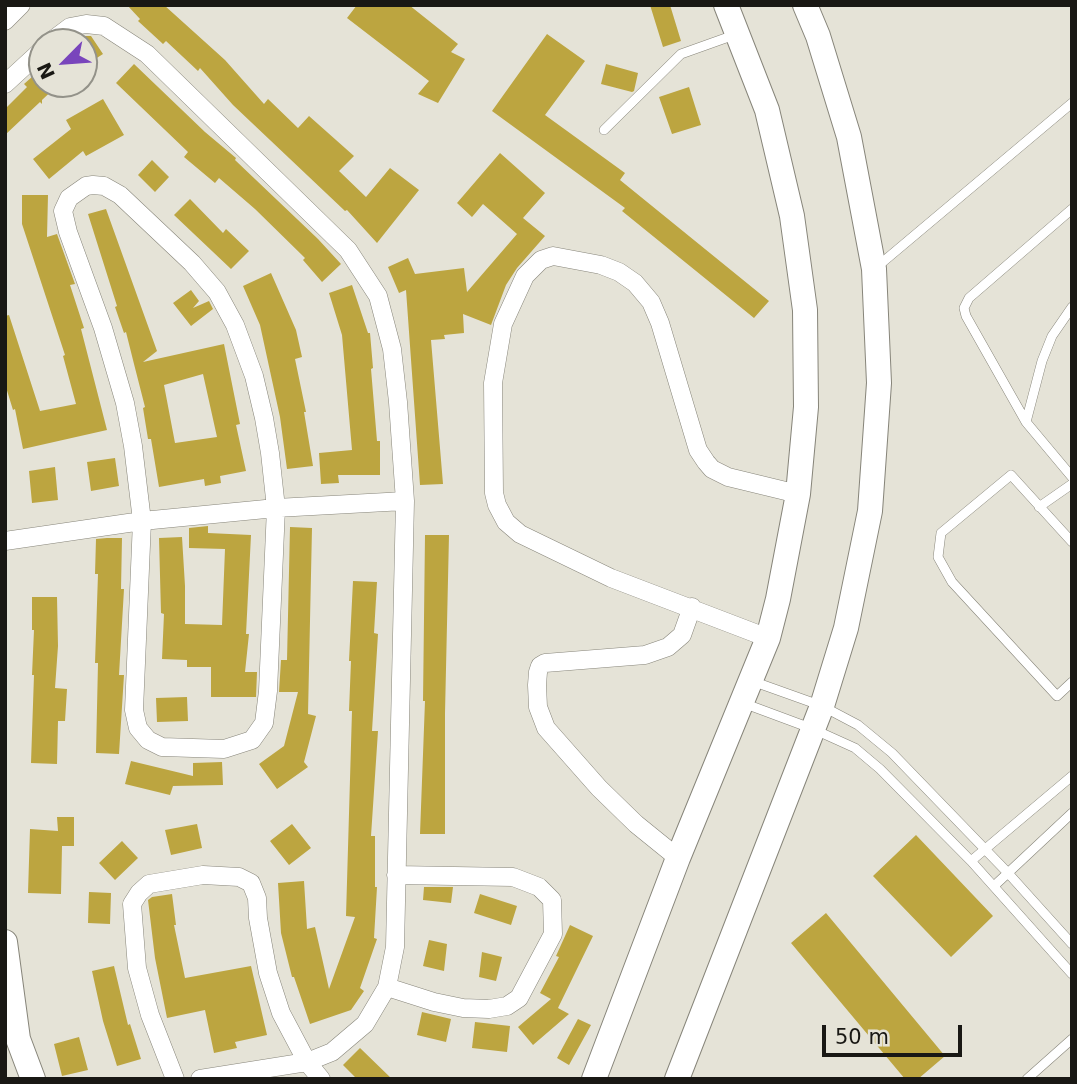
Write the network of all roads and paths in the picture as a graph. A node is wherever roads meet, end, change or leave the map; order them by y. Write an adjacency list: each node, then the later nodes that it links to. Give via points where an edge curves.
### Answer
1 (21, 5): 4 (street)
2 (726, 5): 6 (main road)
3 (805, 5): 12 (main road, via 849,137)
4 (5, 21)
5 (69, 28): 18 (street, via 104,26 147,54 348,250 378,296 392,349)
6 (738, 34): 10 (lane, via 681,54); 17 (main road, via 767,110 792,216 805,310 806,407)
7 (28, 63): 8 (street)
8 (5, 84)
9 (1070, 109): 12 (lane)
10 (604, 130)
11 (1072, 209): 14 (lane, via 969,298 964,308)
12 (874, 269): 28 (main road, via 879,383 870,511 846,628)
13 (1072, 307): 14 (lane, via 1042,361)
14 (1026, 422): 15 (lane)
15 (1072, 477)
16 (1072, 484): 19 (lane)
17 (798, 494): 24 (street, via 728,477 705,462 660,323 635,283 601,265 553,256 541,260 525,276 503,324 493,383 497,505 506,522 532,540 611,578); 25 (main road)
18 (405, 501): 20 (street); 36 (street)
19 (1039, 507): 23 (lane); 26 (lane, via 1011,475 941,533 938,557 952,582 1057,696)
20 (276, 508): 21 (street); 21 (street, via 264,723 252,740 224,749 162,747 138,728 134,710); 21 (street, via 271,453 254,376 217,292 120,195 104,186 86,186 69,198 63,211 125,403)
21 (142, 521): 22 (street)
22 (5, 541)
23 (1072, 542)
24 (692, 607): 25 (street); 33 (street, via 682,635 668,647 645,655 545,663 540,666 537,685 538,707 546,728 599,788)
25 (768, 638): 27 (main road)
26 (1072, 682)
27 (746, 692): 28 (lane); 29 (lane); 33 (main road)
28 (822, 706): 29 (main road); 32 (lane, via 858,725 892,753)
29 (813, 729): 34 (lane, via 855,748); 50 (main road)
30 (1072, 776): 32 (lane)
31 (1072, 813): 35 (lane)
32 (985, 849): 34 (lane); 35 (lane)
33 (678, 858): 49 (main road)
34 (971, 861): 37 (lane)
35 (1008, 873): 37 (lane); 39 (lane)
36 (396, 875): 41 (street, via 395,947); 41 (street, via 513,877 539,887 552,900 553,934 519,998 506,1006 463,1008)
37 (993, 886): 40 (lane)
38 (5, 942): 42 (main road)
39 (1072, 944)
40 (1072, 974)
41 (387, 986): 44 (street, via 365,1024 332,1052)
42 (8, 996): 45 (main road)
43 (1072, 1039): 51 (lane)
44 (307, 1062): 46 (street, via 281,1013 268,973 251,883 239,877 203,875 149,884 132,904 138,968); 47 (street); 48 (street)
45 (33, 1079)
46 (175, 1079)
47 (200, 1079)
48 (321, 1079)
49 (594, 1079)
50 (677, 1079)
51 (1027, 1079)

